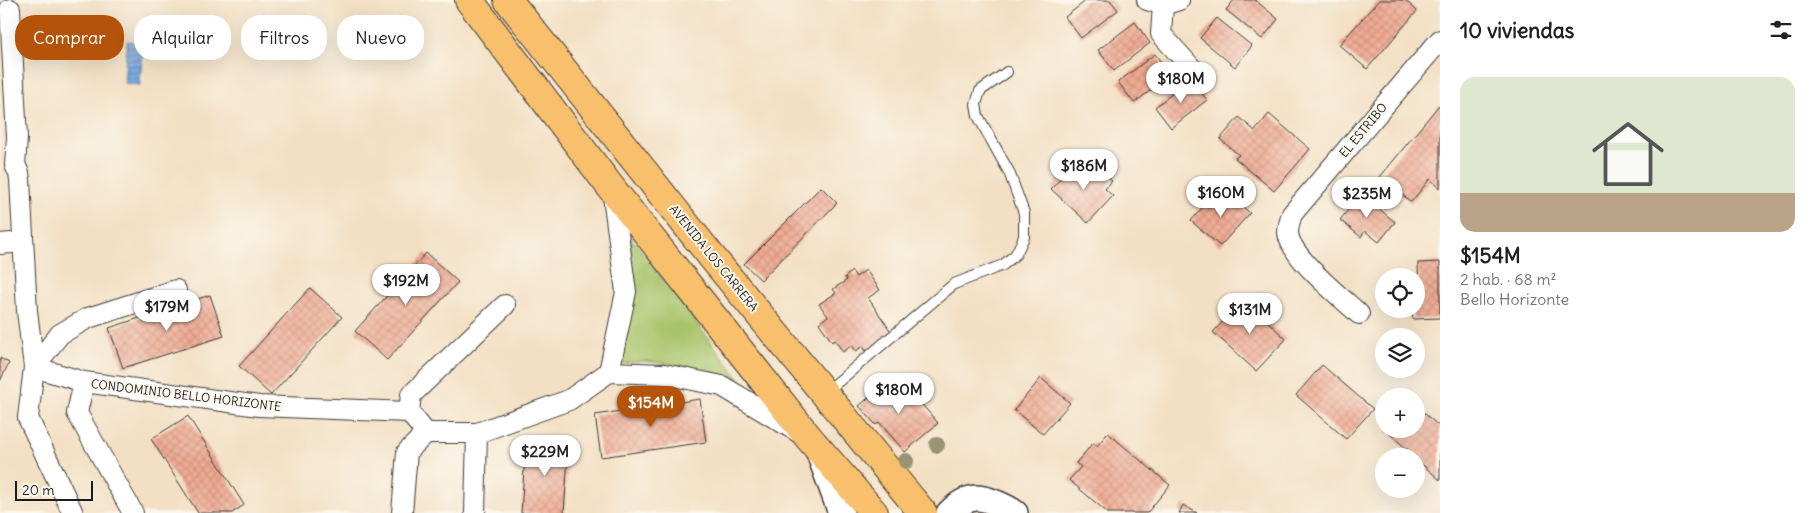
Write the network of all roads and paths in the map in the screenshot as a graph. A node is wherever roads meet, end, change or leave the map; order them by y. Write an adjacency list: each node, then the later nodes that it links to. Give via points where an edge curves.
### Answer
1 (469, 0): 9 (main road)
2 (508, 0): 18 (main road, AVENIDA LOS CARRERA)
3 (1163, 2): 7 (street, via 1161,34)
4 (10, 9): 8 (street, via 18,138)
5 (1440, 40): 14 (street, EL ESTRIBO, via 1292,214 1289,224 1288,235 1298,257)
6 (1006, 72): 18 (lane, via 980,91 976,104 978,116 1009,172 1024,212 1024,237 1016,254 1003,265 954,284)
7 (1198, 75)
8 (8, 164): 10 (street, via 20,180)
9 (612, 189): 16 (street, via 626,292); 22 (main road)
10 (23, 242): 11 (street); 15 (street)
11 (0, 244)
12 (176, 290): 15 (street, via 88,318 60,334)
13 (505, 305): 19 (street, via 411,395)
14 (1359, 314)
15 (34, 367): 17 (street, CONDOMINIO BELLO HORIZONTE); 23 (street, via 28,418)
16 (609, 372): 21 (street, via 569,400); 22 (street, via 664,374 722,386)
17 (84, 382): 19 (street, CONDOMINIO BELLO HORIZONTE, via 259,406); 24 (street, CONDOMINIO BELLO HORIZONTE, via 77,414)
18 (824, 393): 29 (main road, AVENIDA LOS CARRERA)
19 (409, 412): 20 (street)
20 (426, 433): 21 (street); 25 (street, via 407,452)
21 (478, 433): 26 (street)
22 (814, 443): 27 (street); 28 (main road)
23 (73, 513)
24 (133, 513)
25 (402, 513)
26 (475, 513)
27 (841, 513)
28 (874, 513)
29 (923, 513)
30 (949, 513): 31 (street, via 960,504 977,498 1007,507)
31 (1015, 513)

